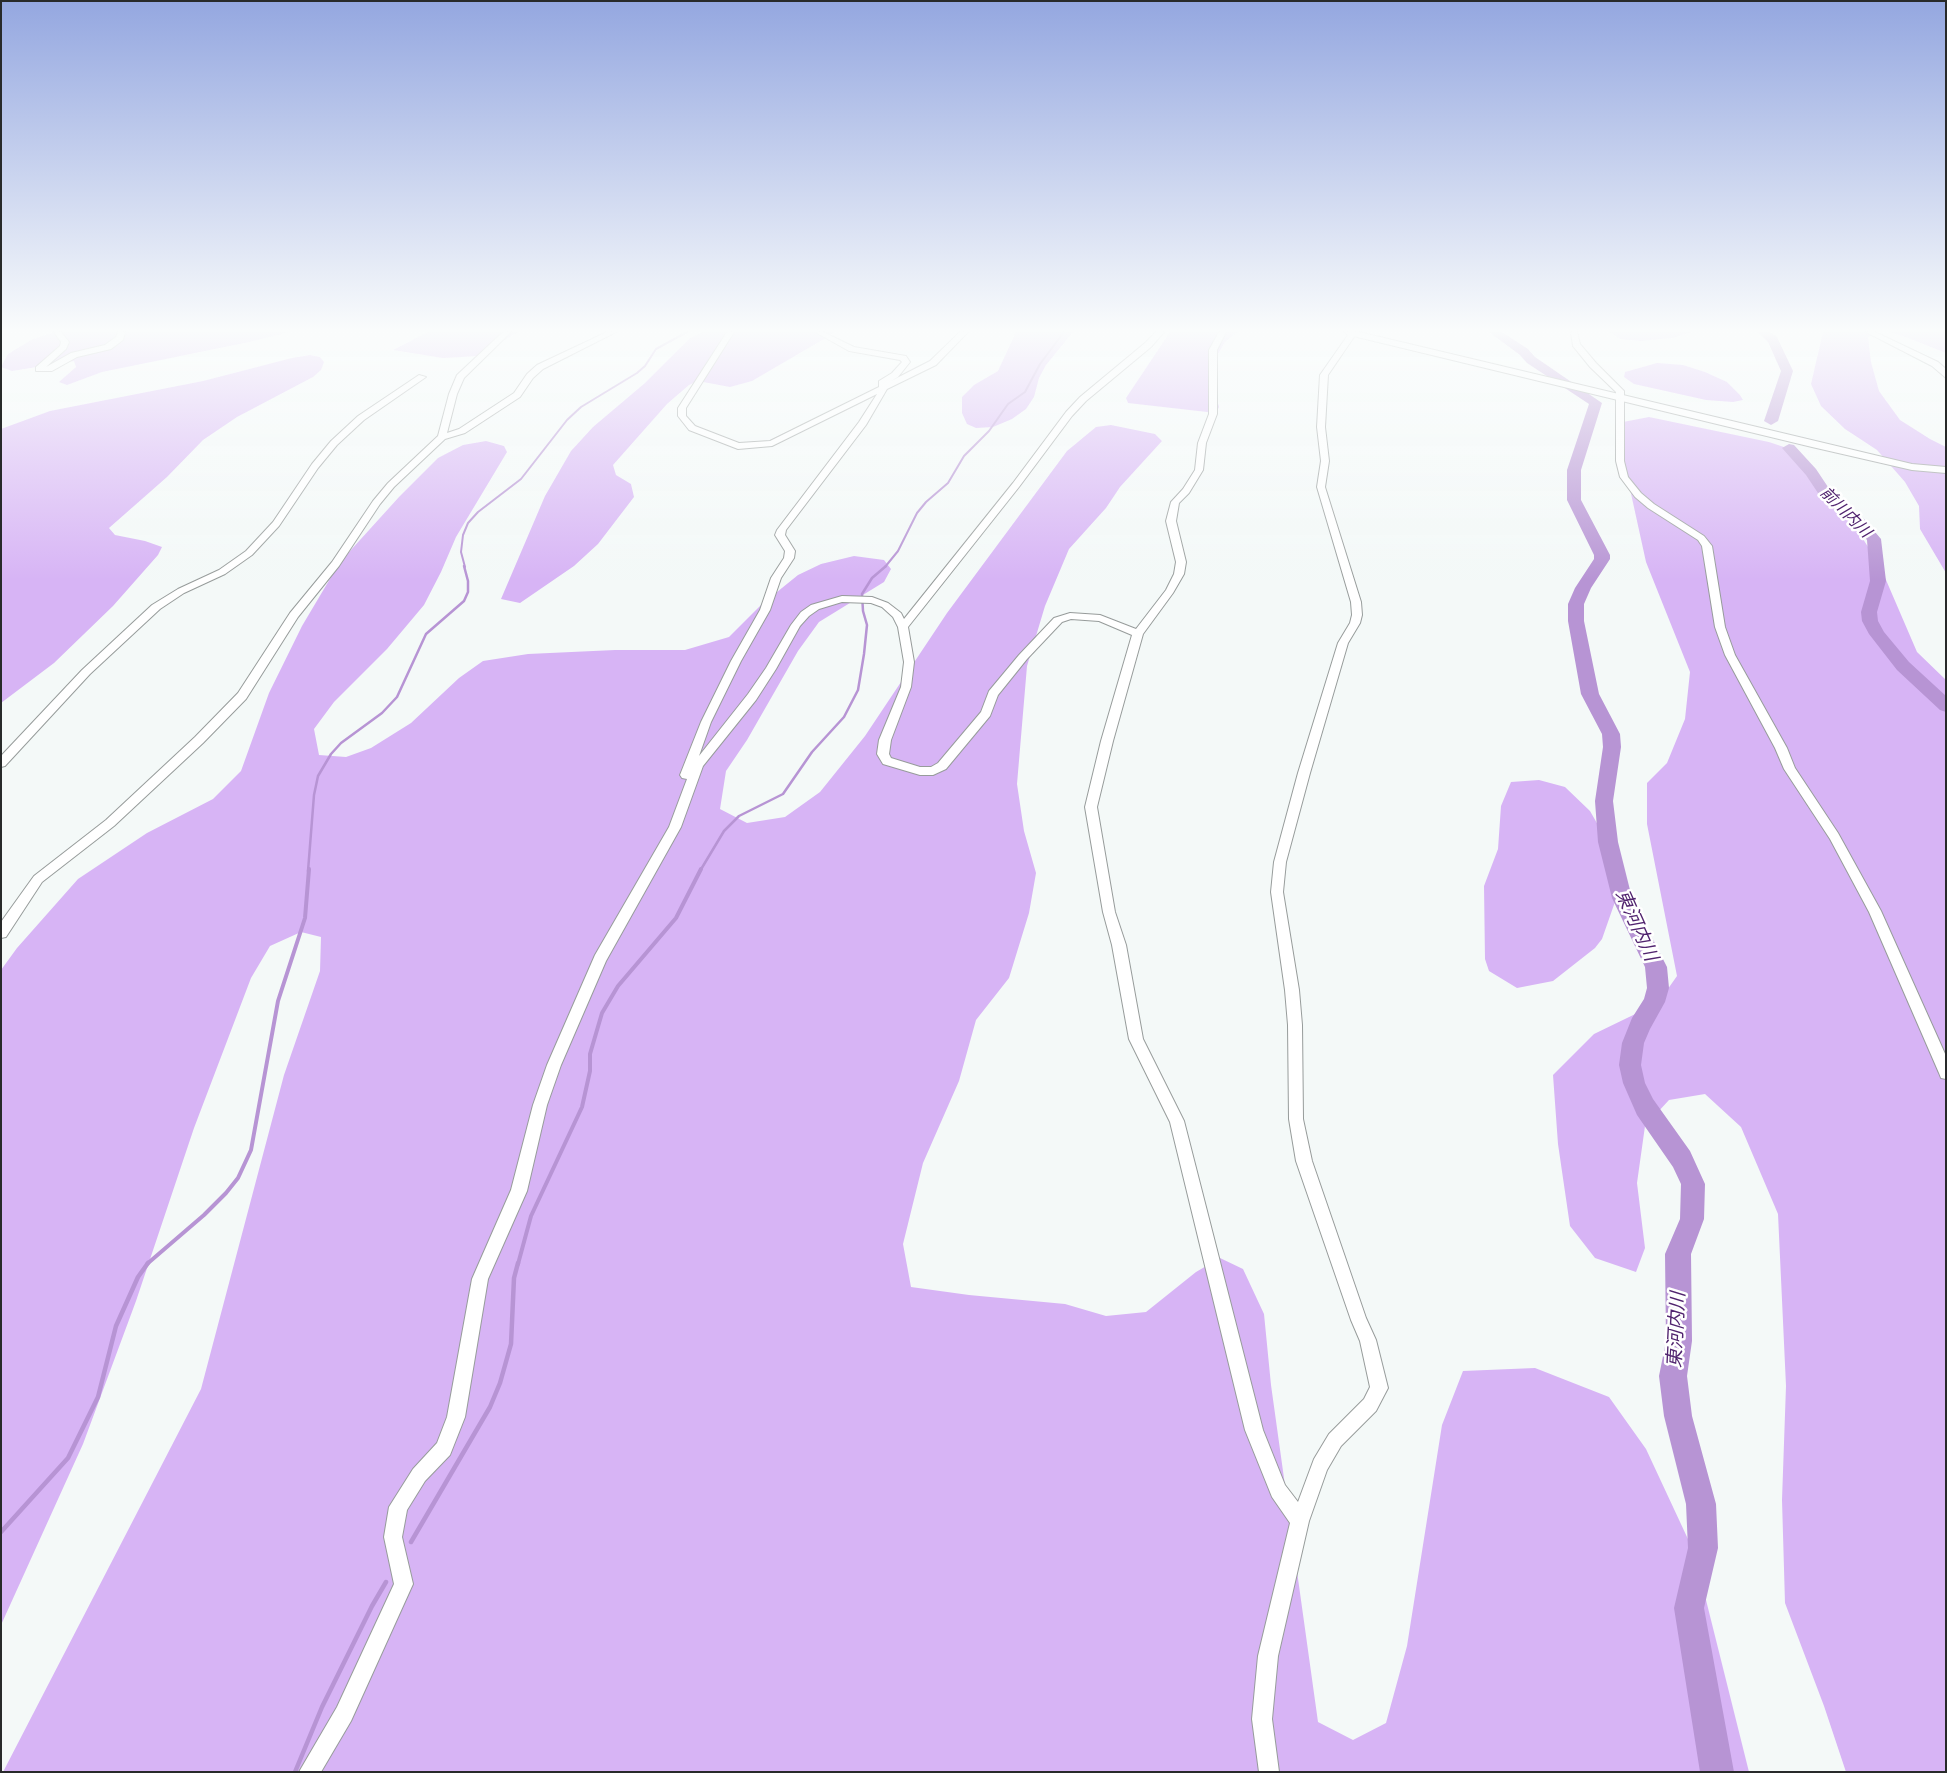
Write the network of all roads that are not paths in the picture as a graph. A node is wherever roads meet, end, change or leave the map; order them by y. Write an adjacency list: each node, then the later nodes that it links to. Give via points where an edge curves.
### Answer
1 (366, 415): 16 (street, via 334,443 276,524 249,554 156,608 86,672)
2 (448, 415): 12 (street)
3 (488, 415): 12 (street, via 468,428)
4 (682, 415): 5 (street, via 692,428 738,446 772,443)
5 (829, 415)
6 (868, 415): 17 (street, via 782,530 780,535 790,551 789,558 776,578 765,610 706,722 683,782)
7 (1067, 415): 14 (street)
8 (1213, 415): 15 (street, via 1202,443 1199,470 1175,502 1172,521 1181,562 1179,574)
9 (1322, 415): 20 (street, via 1325,461 1321,486 1356,602 1357,615 1343,643 1304,773 1280,862 1277,892 1292,990 1296,1119 1302,1152 1368,1340 1380,1388 1370,1405 1335,1440 1320,1465)
10 (1621, 415): 19 (street, via 1620,461 1624,477 1651,506 1701,538 1707,546 1720,627 1730,655 1790,769 1834,836 1875,911)
11 (1692, 415): 13 (street, via 1904,465)
12 (442, 437): 18 (street, via 376,503 336,564 294,615 242,696 110,823 38,880)
13 (1946, 470)
14 (903, 627): 15 (street, via 909,662 906,687 882,754 887,761 920,771 934,771 942,766 986,713 993,694 1058,620 1070,616 1100,618); 17 (street, via 897,615 872,600 842,599 805,614 752,697 698,765)
15 (1138, 633): 20 (street, via 1106,741 1091,807 1110,912 1136,1039 1177,1121 1254,1430 1278,1491)
16 (1, 763)
17 (686, 792): 21 (street, via 675,827 600,959 554,1065 540,1105 519,1191 480,1279 456,1417 444,1449 420,1475 398,1508 393,1537 404,1584 344,1714)
18 (1, 933)
19 (1946, 1073)
20 (1300, 1521): 22 (street, via 1268,1656 1262,1719)
21 (309, 1772)
22 (1269, 1772)

